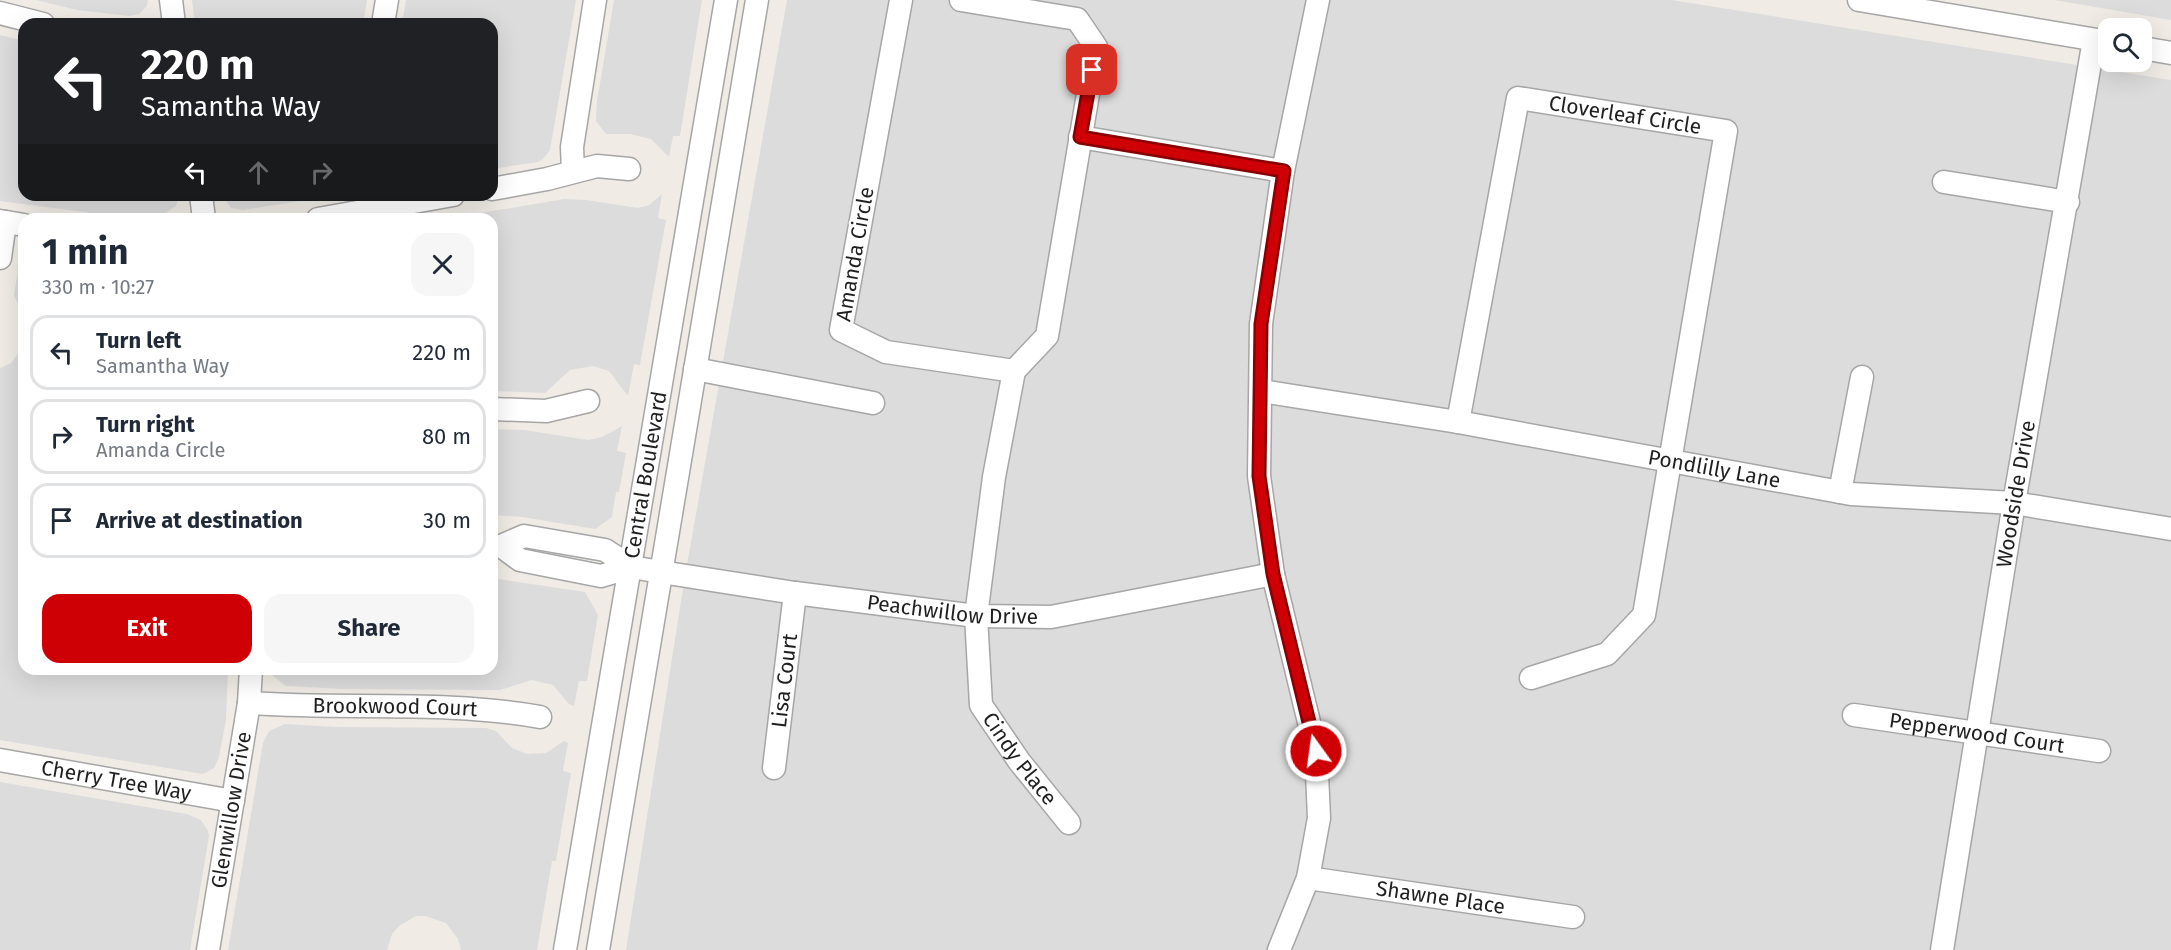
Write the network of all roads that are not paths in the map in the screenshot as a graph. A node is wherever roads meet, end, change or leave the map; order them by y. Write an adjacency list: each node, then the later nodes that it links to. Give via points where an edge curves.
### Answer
1 (171, 0): 12 (street)
2 (387, 0): 13 (street)
3 (595, 0): 20 (street, via 572,147)
4 (726, 0): 42 (street, Central Boulevard)
5 (757, 0): 29 (street, Central Boulevard)
6 (901, 0): 30 (street, Amanda Circle, via 841,330 886,352)
7 (961, 0): 18 (street, via 1077,19 1096,47)
8 (1318, 0): 21 (street)
9 (1859, 0): 14 (street)
10 (1, 9): 11 (street)
11 (27, 18)
12 (173, 18)
13 (384, 18)
14 (2098, 40)
15 (2152, 50): 16 (street)
16 (2171, 53)
17 (2098, 60): 25 (street, Woodside Drive)
18 (1080, 137): 21 (street); 30 (street, via 1047,336)
19 (629, 169): 20 (street, via 597,166)
20 (573, 171): 23 (street)
21 (1284, 171): 32 (street, via 1261,324)
22 (1944, 182): 25 (street)
23 (498, 188)
24 (383, 201): 26 (street)
25 (2068, 202): 39 (street, Woodside Drive)
26 (340, 213)
27 (10, 223): 28 (street)
28 (0, 258)
29 (695, 369): 34 (street); 43 (street, Central Boulevard)
30 (1014, 371): 46 (street, via 994,477)
31 (1862, 377): 38 (street)
32 (1261, 391): 36 (street, Pondlilly Lane); 44 (street, via 1259,476)
33 (588, 401): 35 (street, via 546,411)
34 (873, 403)
35 (498, 409)
36 (1458, 422): 37 (street, Pondlilly Lane); 37 (street, Cloverleaf Circle, via 1518,98 1726,131)
37 (1669, 460): 38 (street, Pondlilly Lane); 48 (street, via 1644,615 1606,654)
38 (1840, 492): 39 (street, Pondlilly Lane)
39 (2014, 503): 40 (street, Pondlilly Lane); 52 (street, Woodside Drive)
40 (2171, 529)
41 (498, 547): 42 (street, Peachwillow Drive, via 520,560 601,576)
42 (631, 567): 43 (street, Peachwillow Drive); 61 (street, Central Boulevard)
43 (661, 572): 45 (street, Peachwillow Drive); 62 (street, Central Boulevard)
44 (1273, 574): 46 (street, Peachwillow Drive, via 1051,617); 58 (street, via 1316,751 1319,818)
45 (795, 593): 46 (street, Peachwillow Drive); 55 (street, Lisa Court)
46 (975, 616): 57 (street, Cindy Place, via 981,705 1019,761)
47 (251, 675): 49 (street, Glenwillow Drive)
48 (1531, 678)
49 (249, 703): 51 (street, Brookwood Court, via 500,710); 56 (street, Glenwillow Drive)
50 (1854, 715): 52 (street, Pepperwood Court)
51 (540, 717)
52 (1977, 733): 53 (street, Pepperwood Court); 64 (street, Woodside Drive)
53 (2099, 751)
54 (0, 760): 56 (street, Cherry Tree Way)
55 (774, 768)
56 (233, 801): 60 (street, Glenwillow Drive)
57 (1069, 823)
58 (1308, 878): 59 (street, Shawne Place); 63 (street)
59 (1573, 917)
60 (208, 950)
61 (565, 950)
62 (598, 950)
63 (1279, 950)
64 (1942, 950)

